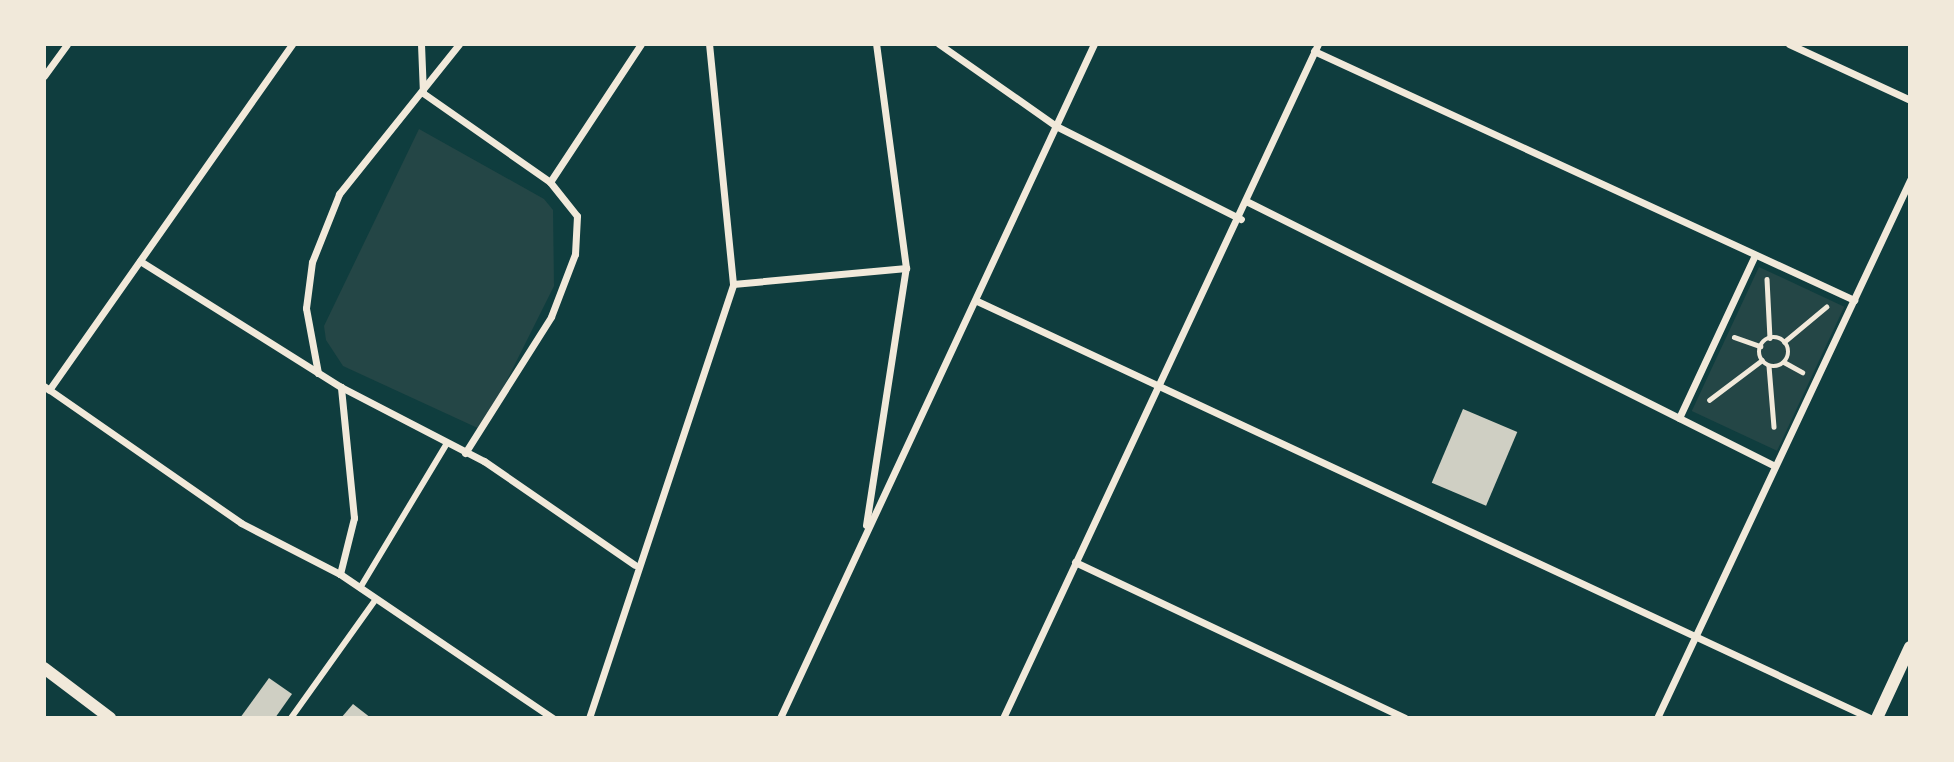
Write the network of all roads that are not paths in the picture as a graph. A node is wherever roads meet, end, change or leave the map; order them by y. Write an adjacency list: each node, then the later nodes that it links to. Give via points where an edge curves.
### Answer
1 (67, 44): 12 (street)
2 (292, 44): 21 (street)
3 (421, 44): 13 (street)
4 (459, 44): 13 (street)
5 (641, 44): 17 (street)
6 (709, 44): 23 (street)
7 (876, 44): 22 (street)
8 (939, 44): 15 (street)
9 (1094, 44): 15 (street)
10 (1789, 44): 14 (street)
11 (1316, 48): 18 (street); 20 (street)
12 (44, 76)
13 (423, 93): 17 (street); 26 (street, via 339,194 324,229 306,308)
14 (1910, 100)
15 (1056, 126): 19 (street); 25 (street)
16 (1910, 180): 24 (street)
17 (550, 181): 32 (street, via 577,216 575,254 551,317)
18 (1248, 202): 19 (street); 30 (street)
19 (1241, 219): 27 (street)
20 (1755, 255): 24 (street); 30 (street)
21 (139, 261): 26 (street); 29 (street)
22 (906, 268): 23 (street); 34 (street)
23 (733, 285): 36 (street)
24 (1854, 300): 33 (street)
25 (976, 301): 27 (street); 34 (street)
26 (318, 373): 28 (street)
27 (1158, 386): 35 (street); 40 (street)
28 (341, 387): 31 (street); 37 (street, via 354,518)
29 (47, 388): 37 (street, via 241,523)
30 (1679, 418): 33 (street)
31 (446, 445): 32 (street); 38 (street)
32 (465, 453): 36 (street)
33 (1775, 466): 40 (street)
34 (864, 532): 47 (street)
35 (1075, 562): 48 (street); 49 (street)
36 (635, 565): 46 (street)
37 (340, 574): 38 (street)
38 (360, 588): 39 (street)
39 (376, 599): 44 (street); 45 (street)
40 (1695, 636): 50 (street); 51 (street)
41 (1910, 647): 52 (street)
42 (44, 668): 43 (street)
43 (110, 718)
44 (291, 718)
45 (553, 718)
46 (589, 718)
47 (780, 718)
48 (1003, 718)
49 (1405, 718)
50 (1657, 718)
51 (1870, 718)
52 (1877, 718)

